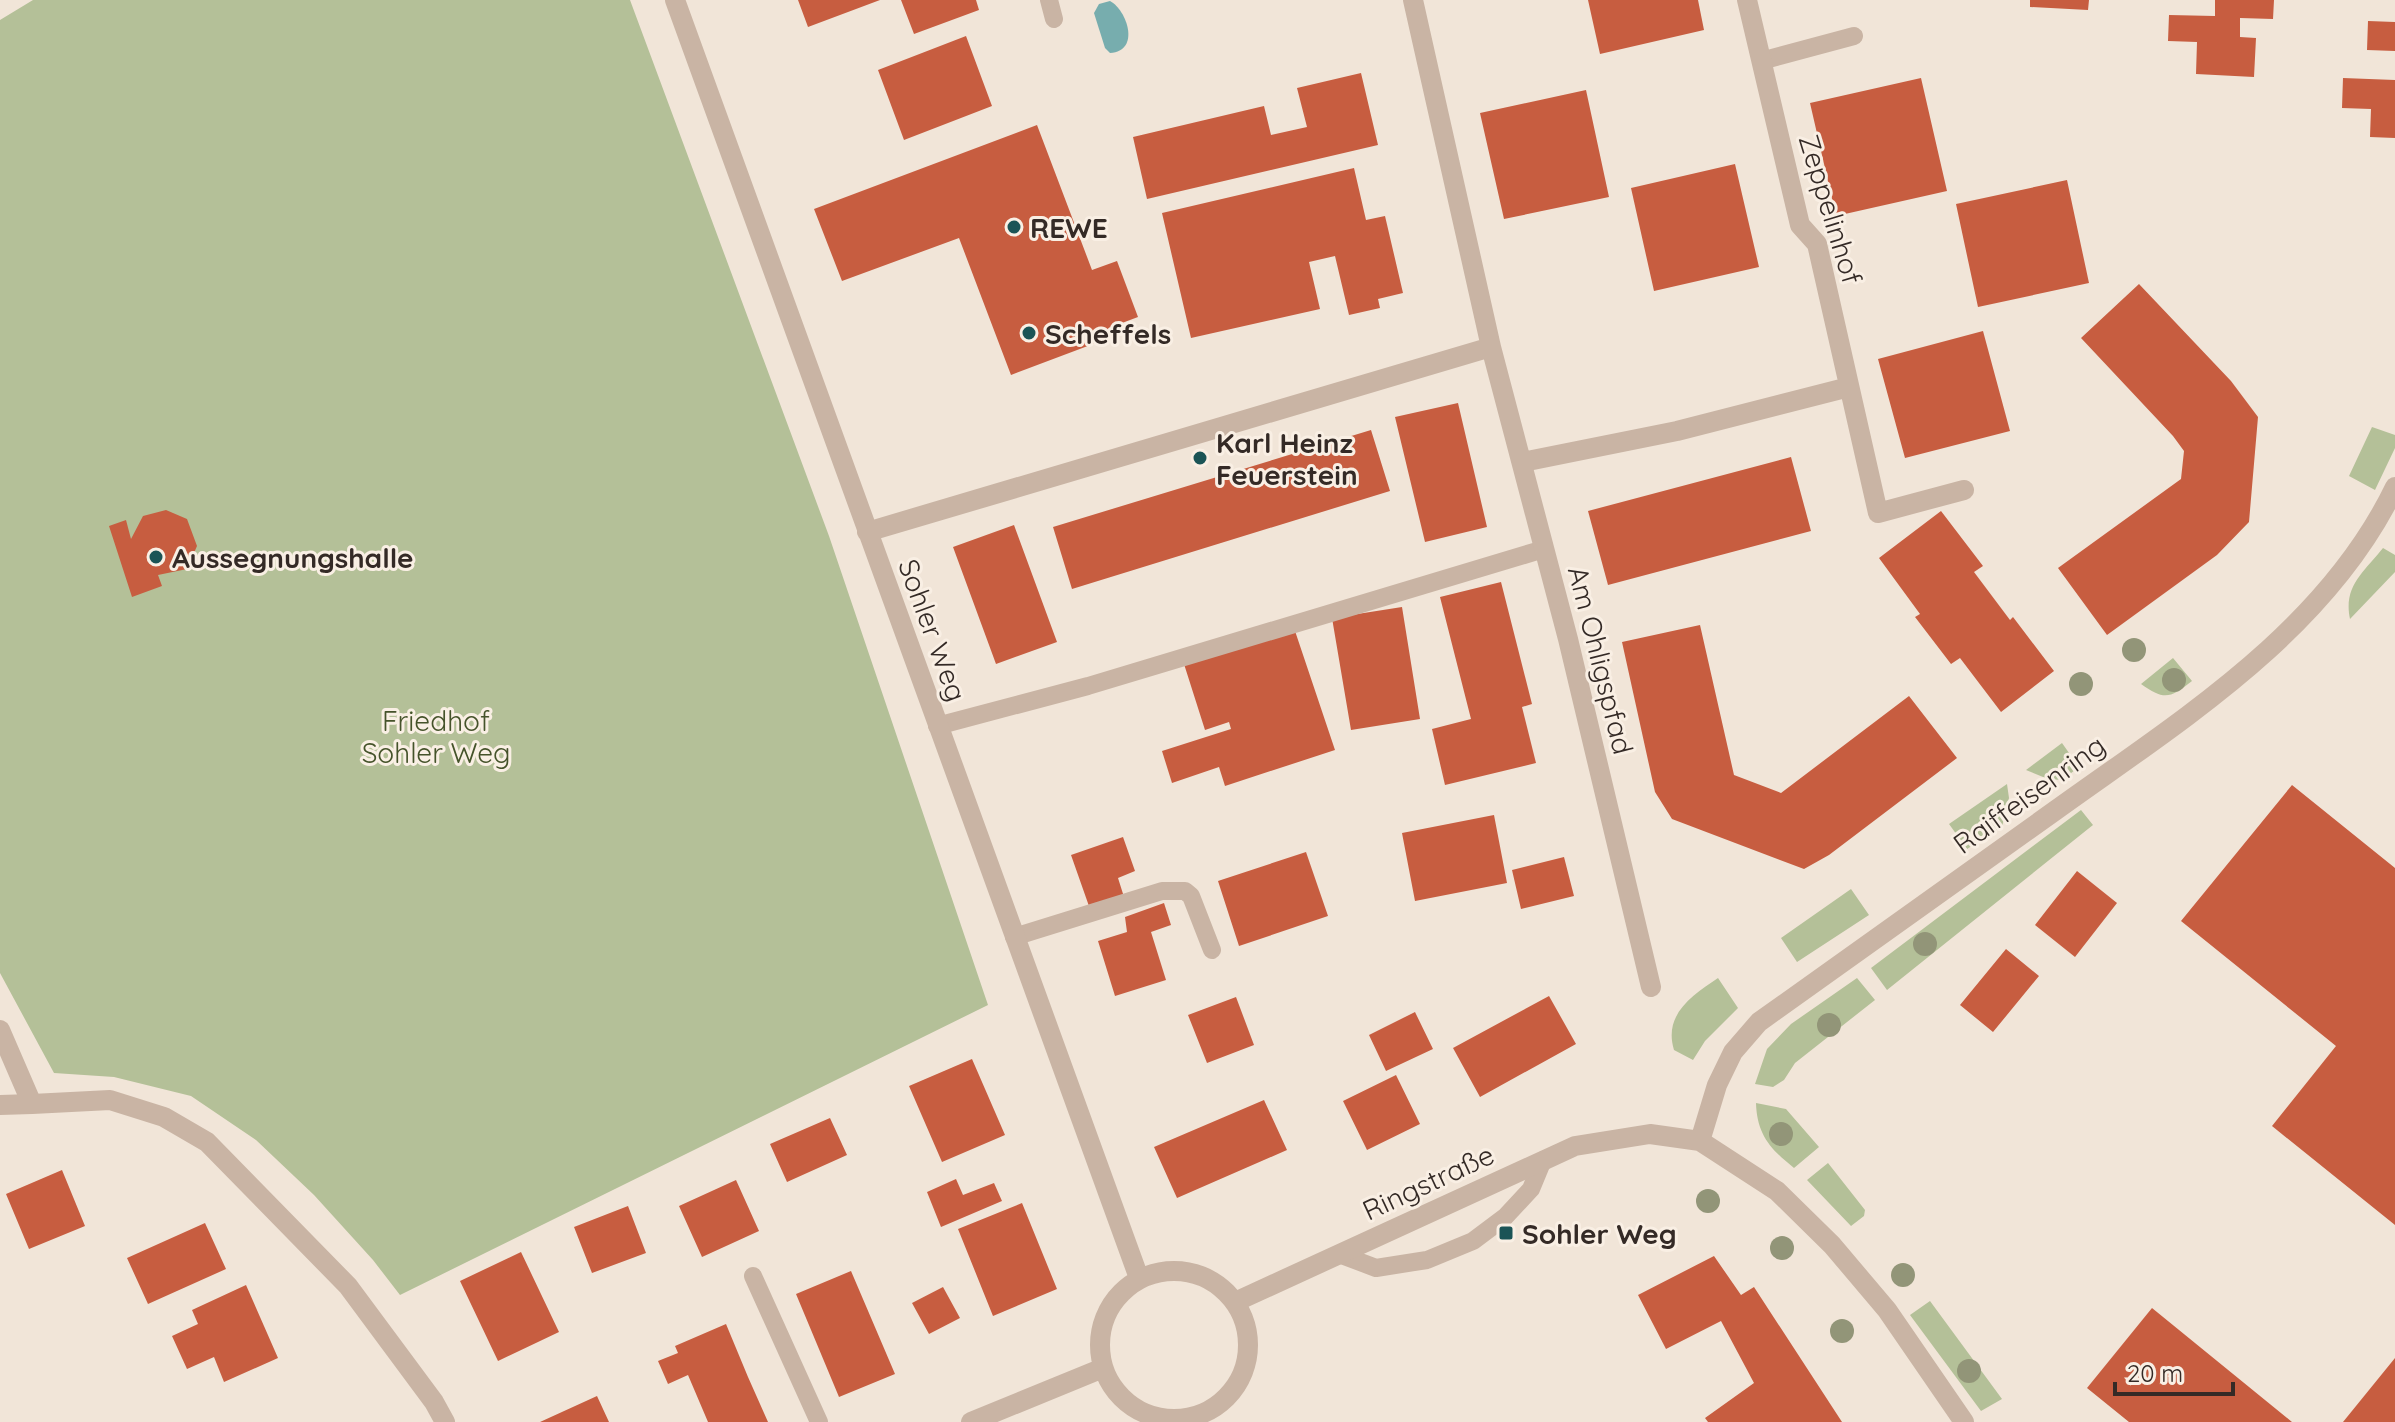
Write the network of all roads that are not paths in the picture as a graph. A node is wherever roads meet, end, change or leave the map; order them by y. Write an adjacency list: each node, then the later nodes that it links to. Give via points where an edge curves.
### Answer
1 (675, 0): 13 (street, Sohler Weg)
2 (1049, 0): 5 (lane)
3 (1413, 0): 8 (street, Am Ohligspfad)
4 (1747, 0): 7 (street, Zeppelinhof)
5 (1054, 19)
6 (1854, 36): 7 (lane)
7 (1761, 61): 9 (street, Zeppelinhof, via 1800,225 1817,244)
8 (1491, 347): 10 (street, Am Ohligspfad); 13 (street)
9 (1849, 387): 10 (street, via 1677,431); 12 (street, Zeppelinhof, via 1878,513)
10 (1523, 462): 14 (street, Am Ohligspfad)
11 (2395, 487): 22 (street, Raiffeisenring, via 2340,575 2295,625 2242,671 2150,743 1759,1022 1733,1052)
12 (1964, 490)
13 (867, 532): 15 (street, Sohler Weg)
14 (1544, 549): 15 (lane); 18 (street, Am Ohligspfad)
15 (937, 726): 16 (street, Sohler Weg)
16 (1014, 937): 17 (lane, via 1162,891 1185,891); 26 (street, Sohler Weg)
17 (1212, 950)
18 (1651, 987)
19 (0, 1030): 20 (street)
20 (32, 1104): 21 (street); 30 (street, via 110,1100 164,1117 207,1142 348,1286)
21 (0, 1105)
22 (1700, 1141): 23 (street, Ringstraße, via 1650,1134 1575,1146); 33 (street, via 1777,1191 1832,1245 1887,1310)
23 (1543, 1160): 24 (street, Ringstraße); 24 (lane, via 1531,1189 1473,1241 1427,1260 1376,1268)
24 (1339, 1254): 27 (street, Ringstraße)
25 (753, 1276): 31 (lane)
26 (1139, 1278): 27 (street, via 1165,1270 1191,1272 1216,1283); 28 (street, via 1104,1316 1099,1342)
27 (1235, 1302): 29 (street, via 1247,1328 1248,1358 1237,1385 1217,1406)
28 (1103, 1368): 29 (street, via 1136,1410); 32 (street)
29 (1190, 1420)
30 (445, 1422)
31 (819, 1422)
32 (971, 1422)
33 (1964, 1422)

